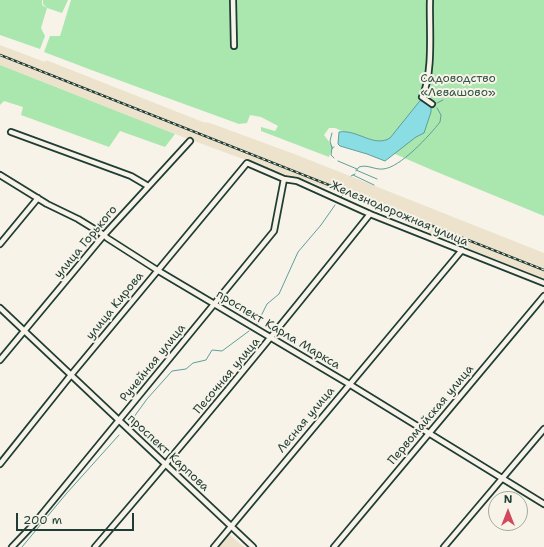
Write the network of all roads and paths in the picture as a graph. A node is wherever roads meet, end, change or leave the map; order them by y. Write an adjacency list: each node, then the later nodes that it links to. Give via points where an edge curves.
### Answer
1 (233, 0): 3 (street)
2 (430, 0): 4 (street, via 430,49 426,89 422,96)
3 (234, 46)
4 (432, 104)
5 (11, 132): 10 (street, via 131,176)
6 (190, 141): 10 (street, улица Горького)
7 (247, 163): 9 (street, Железнодорожная улица); 16 (street, улица Кирова)
8 (0, 176): 11 (street, проспект Карла Маркса)
9 (284, 179): 12 (street, Железнодорожная улица, via 297,181); 19 (street, Ручейная улица, via 274,231)
10 (148, 186): 13 (street, улица Горького)
11 (38, 198): 13 (street, проспект Карла Маркса); 14 (street)
12 (370, 214): 15 (street, Железнодорожная улица); 22 (street, Песочная улица)
13 (104, 235): 16 (street, проспект Карла Маркса); 21 (street, улица Горького)
14 (0, 244)
15 (462, 250): 17 (street, Железнодорожная улица); 25 (street, Лесная улица)
16 (157, 270): 19 (street, проспект Карла Маркса); 24 (street, улица Кирова)
17 (544, 283)
18 (544, 296): 28 (street, Первомайская улица)
19 (214, 303): 22 (street, проспект Карла Маркса); 26 (street, Ручейная улица)
20 (0, 308): 21 (street, проспект Карпова)
21 (24, 331): 23 (street, улица Горького); 24 (street, проспект Карпова)
22 (271, 338): 25 (street, проспект Карла Маркса); 30 (street, Песочная улица)
23 (0, 360)
24 (71, 375): 26 (street, проспект Карпова); 29 (street, улица Кирова)
25 (348, 384): 28 (street, проспект Карла Маркса); 33 (street, Лесная улица)
26 (119, 420): 30 (street, проспект Карпова); 34 (street, Ручейная улица)
27 (544, 429): 31 (street)
28 (428, 434): 31 (street, проспект Карла Маркса); 38 (street, Первомайская улица)
29 (0, 464)
30 (166, 465): 33 (street, проспект Карпова); 35 (street, Песочная улица)
31 (502, 479): 32 (street, проспект Карла Маркса); 39 (street)
32 (544, 504)
33 (231, 526): 36 (street, Лесная улица); 37 (street, проспект Карпова)
34 (12, 547)
35 (95, 547)
36 (214, 547)
37 (253, 547)
38 (334, 547)
39 (444, 547)

